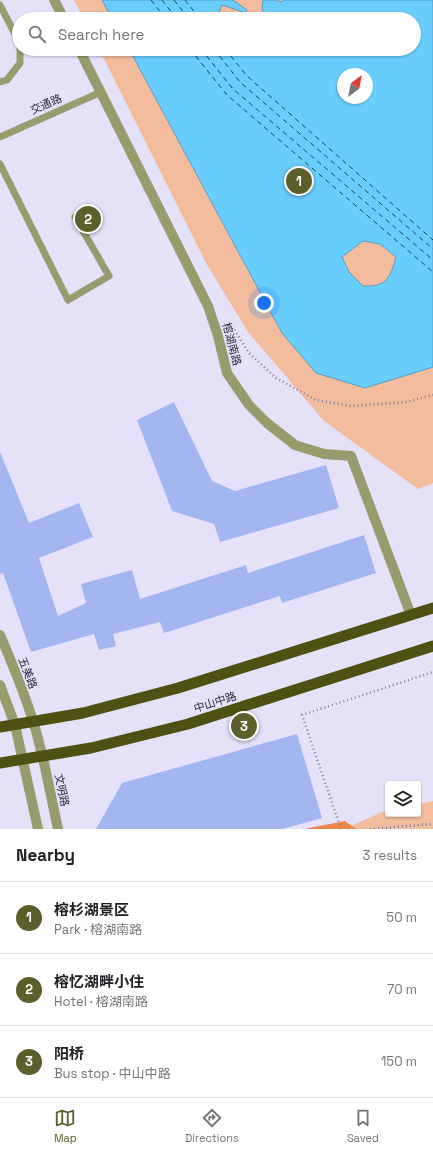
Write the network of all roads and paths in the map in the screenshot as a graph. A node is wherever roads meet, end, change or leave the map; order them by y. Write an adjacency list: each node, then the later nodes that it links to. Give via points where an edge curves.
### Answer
1 (54, 0): 3 (street)
2 (0, 5): 4 (lane)
3 (60, 12)
4 (12, 28)
5 (20, 56): 7 (lane, via 20,63 6,80)
6 (82, 56): 8 (street, 榕湖南路)
7 (0, 82)
8 (100, 92): 9 (lane, 交通路); 15 (street, 榕湖南路, via 208,306 227,373 249,405 295,445 324,454 351,456)
9 (0, 137)
10 (0, 164): 11 (lane, via 68,300 110,276)
11 (75, 217)
12 (228, 319): 13 (path, via 249,353 276,378 316,400 351,406 407,402)
13 (433, 395)
14 (433, 608): 15 (highway)
15 (411, 615): 20 (highway, via 178,688 83,713)
16 (0, 635): 20 (street, 五美路)
17 (433, 646): 23 (highway, 中山中路, via 188,724 91,748)
18 (433, 672): 29 (path, via 302,715)
19 (0, 685): 21 (street)
20 (33, 721): 21 (highway); 23 (street, 五美路)
21 (15, 725): 22 (highway); 24 (street)
22 (0, 727)
23 (42, 756): 24 (highway, 中山中路); 28 (street, 文明路)
24 (23, 759): 25 (highway, 中山中路); 27 (street)
25 (0, 763)
26 (433, 824): 30 (path)
27 (38, 829)
28 (58, 829)
29 (341, 829)
30 (370, 829)

